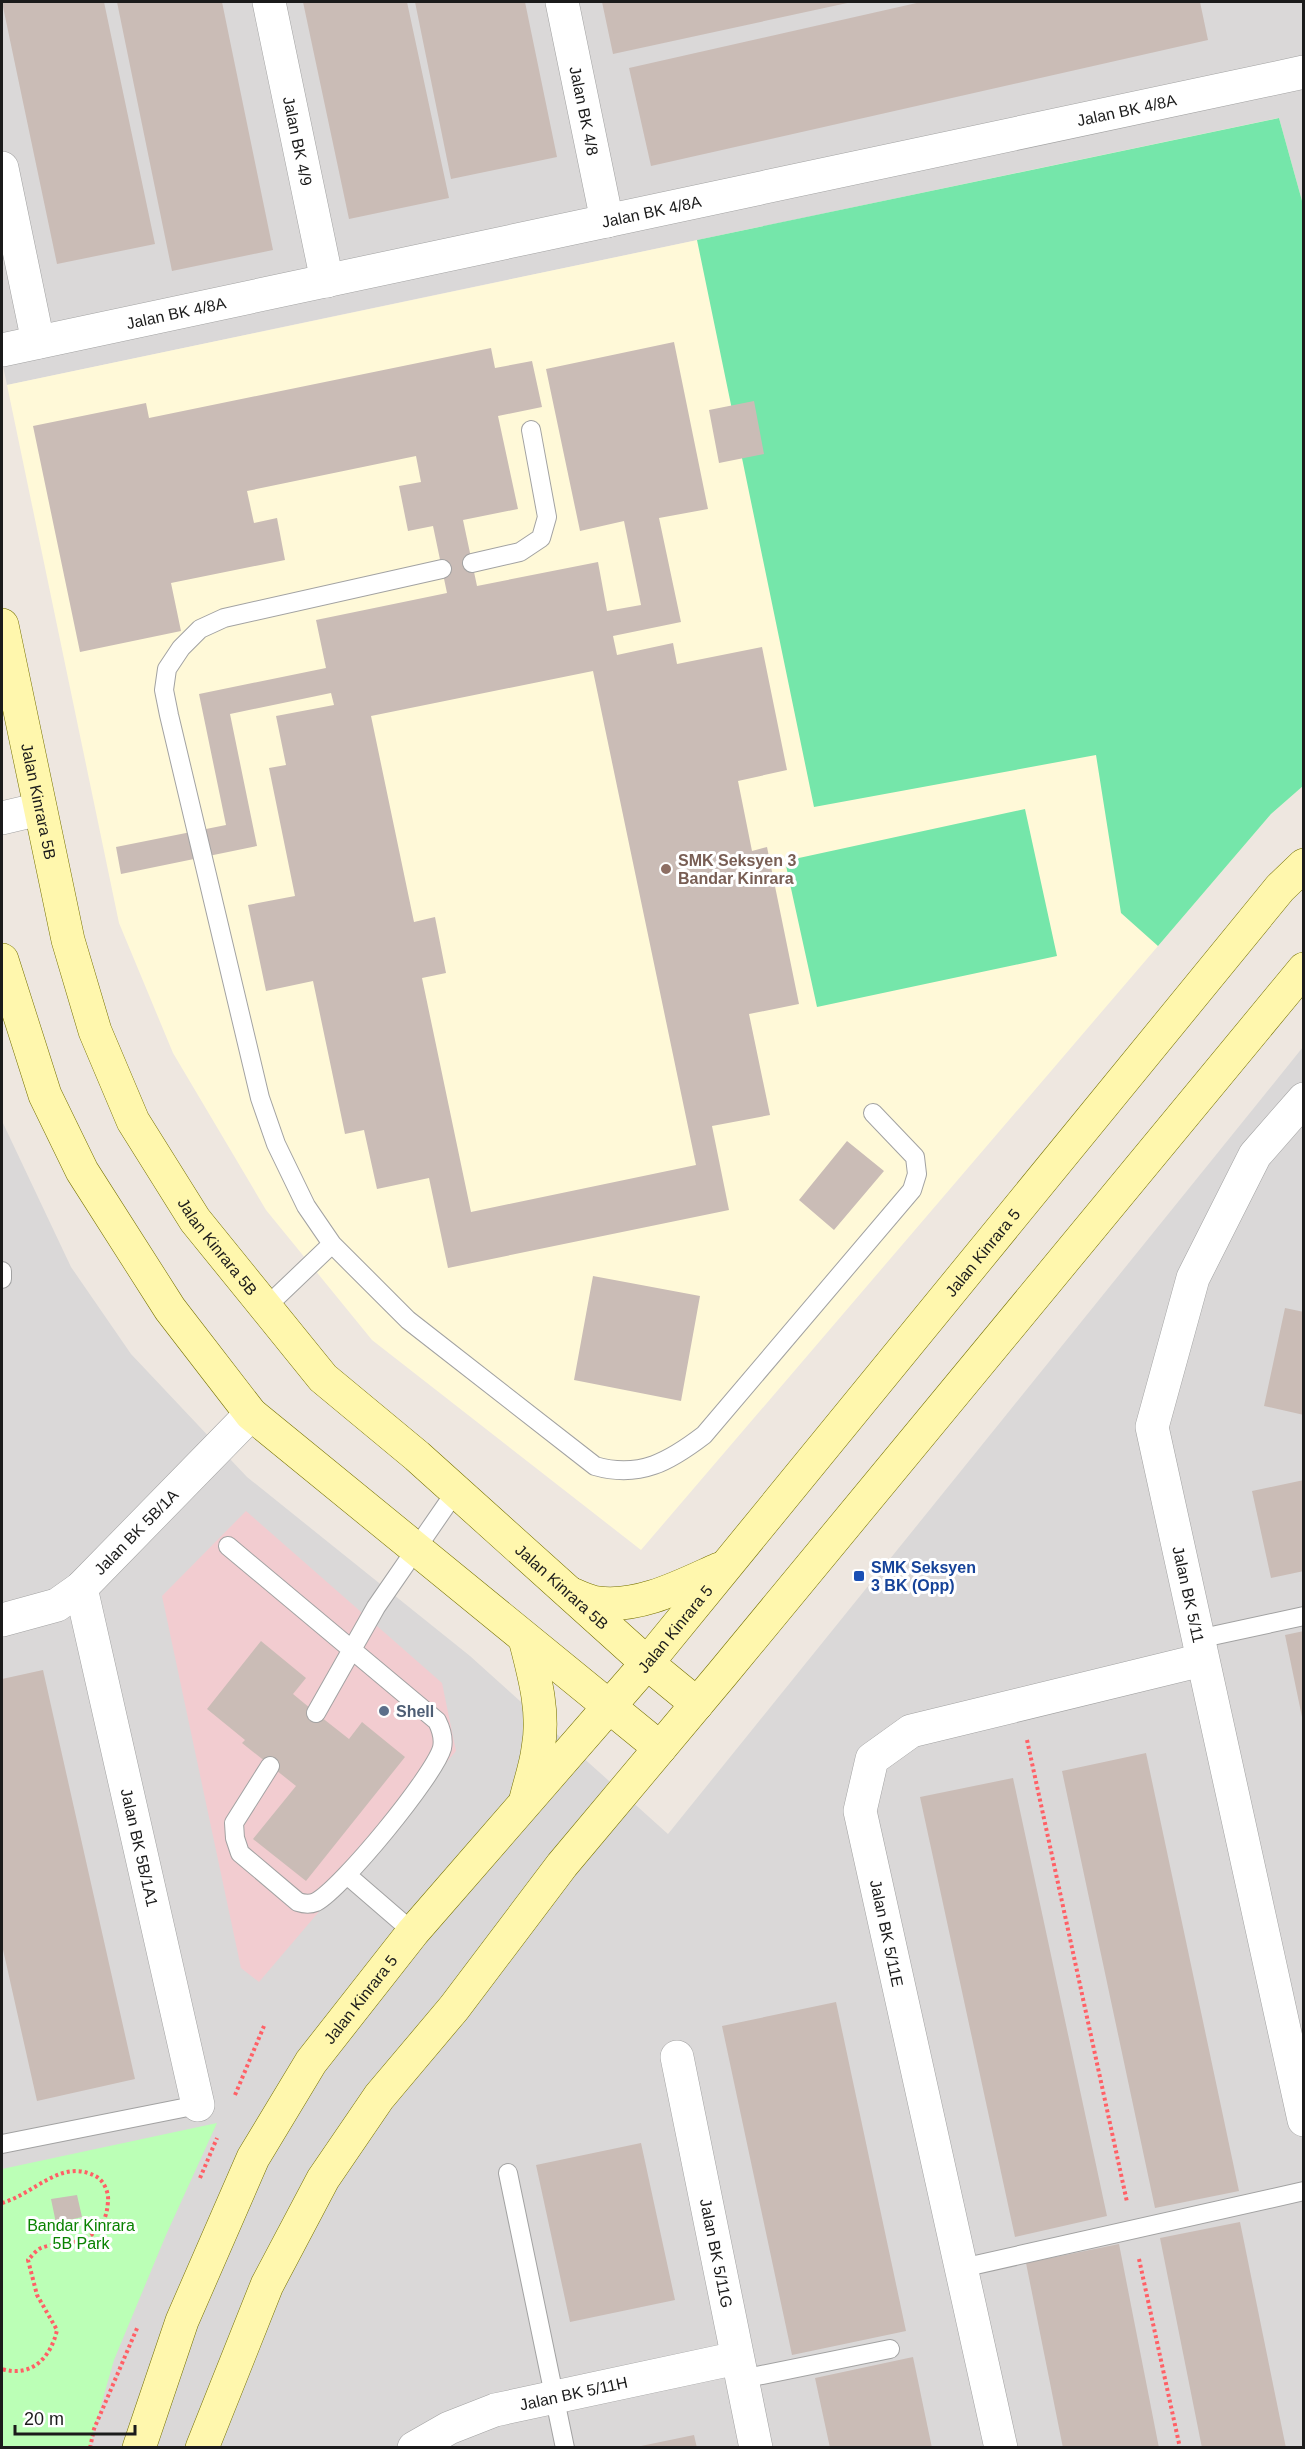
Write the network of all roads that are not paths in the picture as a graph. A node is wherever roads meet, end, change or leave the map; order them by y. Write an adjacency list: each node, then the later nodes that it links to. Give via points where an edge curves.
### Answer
1 (269, 2): 6 (street, Jalan BK 4/9)
2 (562, 2): 5 (street, Jalan BK 4/8)
3 (1304, 72): 5 (street, Jalan BK 4/8A)
4 (2, 168): 7 (street)
5 (607, 221): 6 (street, Jalan BK 4/8A)
6 (327, 280): 7 (street, Jalan BK 4/8A)
7 (39, 342): 8 (street, Jalan BK 4/8A)
8 (2, 350)
9 (531, 430): 10 (lane, via 547,517 541,538 520,552)
10 (472, 563)
11 (442, 569): 20 (lane, via 224,618 200,629 167,669 164,690 169,715 260,1098 276,1144 306,1206)
12 (2, 625): 13 (main road, Jalan Kinrara 5B)
13 (40, 810): 14 (street); 23 (main road, Jalan Kinrara 5B, via 68,940 95,1030 133,1121 195,1220)
14 (2, 818)
15 (1304, 865): 28 (main road, Jalan Kinrara 5, via 1280,888)
16 (1304, 969): 37 (main road)
17 (3, 972): 24 (main road, via 45,1095 82,1171 170,1309)
18 (1304, 1099): 34 (street, Jalan BK 5/11, via 1255,1155 1194,1278 1152,1427)
19 (873, 1113): 20 (lane, via 915,1157 917,1174 912,1190 704,1435 677,1456 656,1465 613,1471 596,1466 408,1320)
20 (332, 1244): 23 (lane)
21 (2, 1271): 22 (lane)
22 (2, 1279)
23 (265, 1308): 25 (main road, Jalan Kinrara 5B, via 323,1378)
24 (251, 1414): 27 (main road); 29 (street, Jalan BK 5B/1A)
25 (456, 1491): 27 (lane); 30 (main road, Jalan Kinrara 5B)
26 (228, 1546): 35 (lane)
27 (414, 1549): 33 (main road); 35 (lane, via 375,1608)
28 (727, 1565): 30 (main road, via 670,1591 616,1604 595,1603); 36 (main road, Jalan Kinrara 5)
29 (81, 1588): 32 (street, Jalan BK 5B/1A, via 57,1605); 46 (street, Jalan BK 5B/1A1)
30 (570, 1594): 36 (main road, Jalan Kinrara 5B)
31 (1304, 1616): 34 (lane)
32 (2, 1620)
33 (525, 1639): 38 (main road); 42 (main road, via 537,1687 540,1722 539,1748)
34 (1200, 1649): 47 (street, Jalan BK 5/11); 51 (street, Jalan BK 5/11E, via 1020,1704 911,1731 872,1759 860,1811)
35 (353, 1651): 39 (lane); 43 (lane, via 437,1721 443,1745 437,1762)
36 (647, 1663): 37 (main road, Jalan Kinrara 5B); 38 (main road, Jalan Kinrara 5)
37 (697, 1704): 40 (main road)
38 (609, 1707): 40 (main road); 42 (main road, Jalan Kinrara 5)
39 (316, 1713)
40 (660, 1748): 56 (main road, via 379,2097 322,2179 267,2285)
41 (270, 1766): 43 (lane, via 234,1823 240,1853 298,1902 306,1904 316,1902)
42 (525, 1803): 44 (main road, Jalan Kinrara 5)
43 (347, 1875): 44 (lane)
44 (413, 1932): 55 (main road, Jalan Kinrara 5, via 311,2062 253,2158 182,2321)
45 (677, 2057): 53 (street, Jalan BK 5/11G)
46 (198, 2105): 48 (lane)
47 (1304, 2120)
48 (2, 2144)
49 (508, 2173): 54 (lane)
50 (1304, 2191): 51 (lane)
51 (962, 2268): 60 (street, Jalan BK 5/11E)
52 (890, 2349): 53 (lane)
53 (740, 2369): 54 (street, Jalan BK 5/11H); 59 (street, Jalan BK 5/11G)
54 (555, 2396): 57 (street, Jalan BK 5/11H, via 495,2410 449,2428); 58 (lane)
55 (139, 2448)
56 (202, 2448)
57 (414, 2448)
58 (566, 2448)
59 (756, 2448)
60 (1000, 2448)

